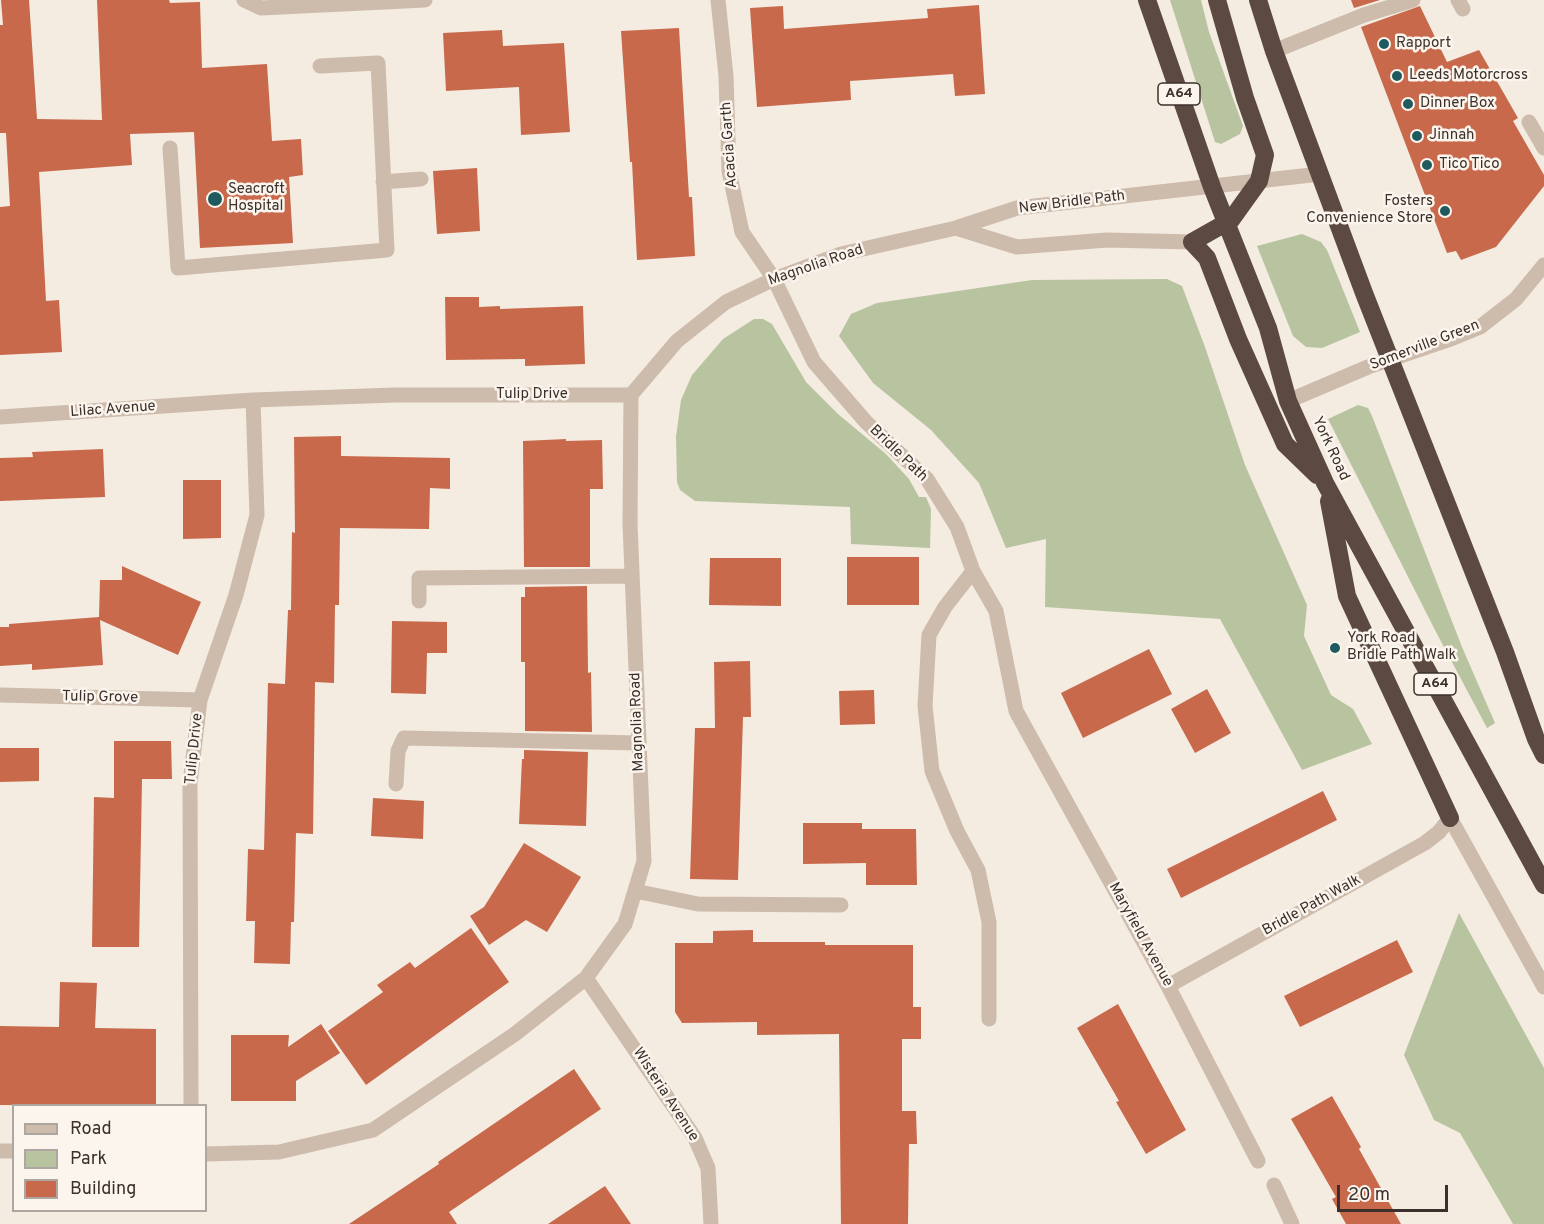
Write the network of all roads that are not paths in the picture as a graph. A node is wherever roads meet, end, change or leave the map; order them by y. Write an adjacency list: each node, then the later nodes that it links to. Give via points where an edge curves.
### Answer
1 (244, 0): 2 (street, via 261,9)
2 (425, 0)
3 (718, 0): 22 (street, Acacia Garth, via 726,76 729,171 742,232)
4 (1147, 0): 17 (highway, York Road / A64)
5 (1217, 0): 16 (highway, via 1265,155)
6 (1258, 0): 8 (highway)
7 (1413, 0): 8 (street)
8 (1274, 51): 13 (highway)
9 (320, 66): 15 (street, via 378,63)
10 (1529, 122): 12 (street)
11 (170, 148): 15 (street, via 178,268 387,250)
12 (1544, 148)
13 (1320, 174): 16 (street, New Bridle Path); 23 (highway)
14 (421, 179): 15 (street)
15 (383, 182)
16 (1259, 182): 17 (street, New Bridle Path); 18 (highway)
17 (1212, 187): 18 (highway, York Road / A64); 19 (street, New Bridle Path, via 1017,208)
18 (1226, 223): 20 (highway); 26 (highway, York Road / A64, via 1268,328)
19 (956, 228): 20 (street, via 1017,247 1107,240); 22 (street, Magnolia Road, via 841,254)
20 (1192, 242): 29 (highway, A64, via 1207,258 1285,444)
21 (1544, 265): 23 (street, Somerville Green, via 1516,299 1480,327)
22 (774, 279): 24 (street, Magnolia Road, via 726,302 677,341); 30 (street, Bridle Path, via 814,362 866,422 927,479 957,527)
23 (1391, 360): 26 (street, Somerville Green); 37 (highway)
24 (631, 395): 25 (street, Tulip Drive, via 395,395); 31 (street, Magnolia Road)
25 (253, 400): 27 (street, Tulip Drive); 34 (street, Tulip Drive, via 256,515 236,595)
26 (1288, 401): 29 (highway, York Road / A64)
27 (226, 402): 28 (street, Lilac Avenue)
28 (0, 417)
29 (1325, 483): 39 (highway, A64, via 1347,596); 40 (highway, York Road / A64)
30 (973, 572): 35 (street, Bridle Path, via 996,611); 46 (street, via 929,635 925,706 932,771 978,870 989,922)
31 (632, 576): 32 (street, via 418,578); 36 (street, Magnolia Road)
32 (419, 601)
33 (0, 695): 34 (street, Tulip Grove)
34 (200, 700): 47 (street, Tulip Drive, via 190,783)
35 (1016, 711): 44 (street, Maryfield Avenue)
36 (639, 743): 38 (street, via 404,738 398,751); 41 (street, Magnolia Road, via 644,861)
37 (1541, 746)
38 (396, 784)
39 (1449, 818): 44 (street, Bridle Path Walk, via 1425,843); 45 (street, A64)
40 (1544, 885)
41 (635, 891): 42 (street, via 698,904); 43 (street, Magnolia Road, via 625,924)
42 (841, 905)
43 (586, 978): 48 (street, Magnolia Road, via 515,1034 373,1130 279,1152); 51 (street, Wisteria Avenue, via 695,1138 708,1168)
44 (1168, 986): 49 (street, Maryfield Avenue)
45 (1544, 987)
46 (989, 1019)
47 (191, 1104)
48 (207, 1154)
49 (1258, 1161)
50 (1274, 1185): 52 (street)
51 (711, 1224)
52 (1292, 1224)

